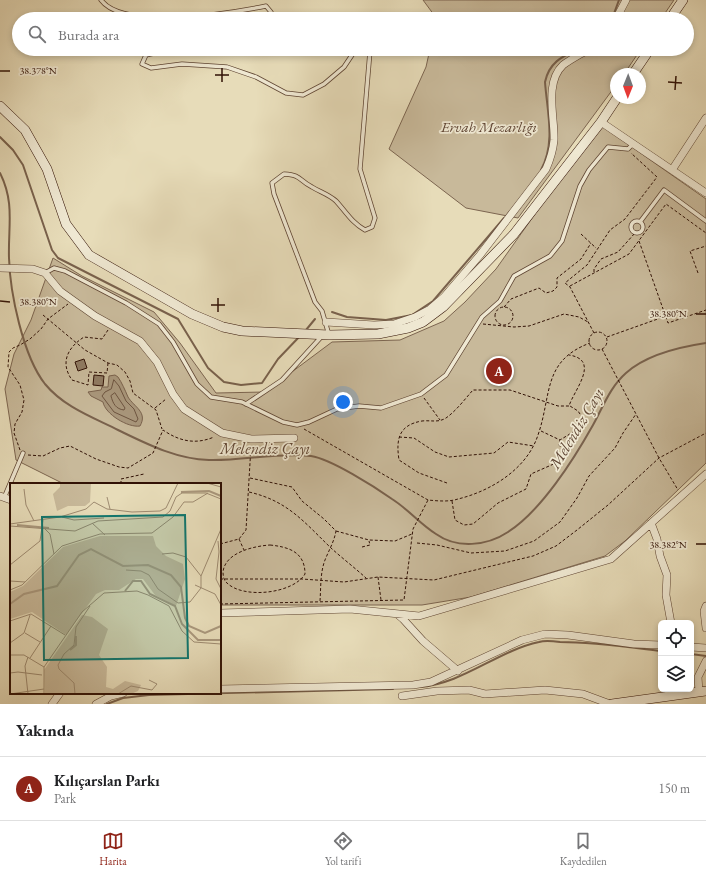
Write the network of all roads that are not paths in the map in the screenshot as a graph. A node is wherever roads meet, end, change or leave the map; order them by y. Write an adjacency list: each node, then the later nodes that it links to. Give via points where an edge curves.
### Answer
1 (101, 0): 4 (lane, via 106,7)
2 (626, 0): 7 (street)
3 (683, 0): 8 (main road)
4 (121, 12)
5 (221, 12): 6 (lane, via 266,6)
6 (271, 12)
7 (620, 12)
8 (675, 12)
9 (146, 56): 10 (lane, via 142,64 150,68 182,64 227,67 286,93 303,94 324,84 344,67)
10 (351, 56)
11 (370, 56): 26 (lane, via 360,169 375,218 372,227 365,230 356,225 336,201 296,175 284,174 272,184 315,302)
12 (578, 56): 26 (street, via 564,65 555,78 554,141 546,170 444,297 422,314 401,322 374,325)
13 (645, 56): 14 (main road)
14 (637, 68)
15 (613, 104): 18 (main road)
16 (0, 106): 27 (main road, via 25,130 47,169 66,224 89,255 192,314 223,327 242,331)
17 (706, 118): 20 (street)
18 (601, 122): 19 (street); 27 (main road, via 514,234 443,307 422,322 408,328 378,334)
19 (633, 144): 20 (street); 28 (lane, via 628,150 608,147 589,170 580,186 562,241 550,256 514,276 500,302 482,317 446,375 421,394 381,408 359,406 337,409 297,425 283,422)
20 (672, 170): 21 (street)
21 (706, 193)
22 (706, 221): 23 (lane, via 664,190)
23 (640, 222): 23 (lane, via 643,229 635,233 631,225)
24 (0, 268): 25 (street, via 33,269)
25 (45, 273): 28 (lane, via 54,268 65,271 159,324 173,342 197,384 211,397); 29 (street, via 60,291 72,300 140,341 157,362 173,394 184,409 220,431 251,439)
26 (326, 322): 27 (lane)
27 (322, 335): 28 (lane, via 282,380)
28 (246, 404)
29 (294, 438)
30 (23, 453): 32 (lane)
31 (706, 474): 35 (street)
32 (11, 483)
33 (10, 486): 34 (lane)
34 (5, 498)
35 (651, 523): 38 (street, via 611,559 419,616); 39 (street, via 667,575 666,595)
36 (706, 606): 40 (street)
37 (221, 613): 38 (street, via 350,609)
38 (395, 613): 45 (street)
39 (670, 620)
40 (706, 628)
41 (658, 645): 45 (street, via 545,634 522,640)
42 (694, 645): 43 (street)
43 (706, 648)
44 (706, 661): 47 (street, via 698,678)
45 (458, 670): 46 (street, via 431,682 413,685)
46 (221, 689)
47 (702, 692): 53 (main road)
48 (59, 694): 51 (street)
49 (119, 694): 52 (street)
50 (402, 696): 53 (street, via 437,691 469,690 485,694 546,690 583,694)
51 (52, 704)
52 (96, 704)
53 (611, 704)

